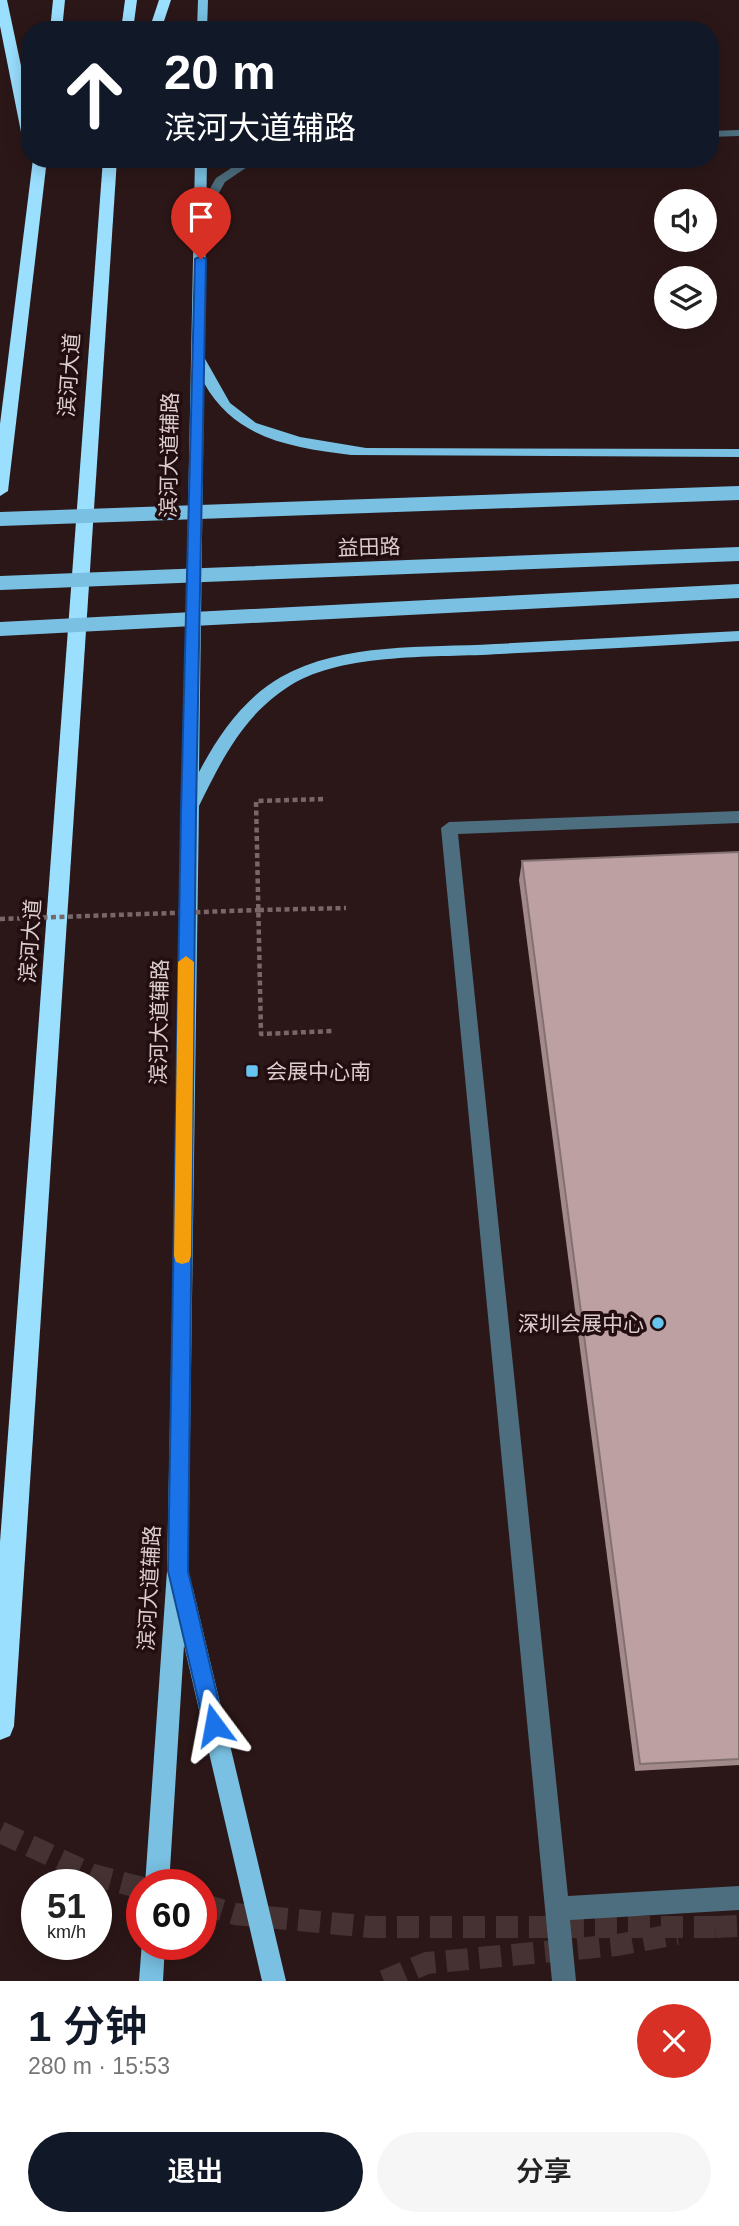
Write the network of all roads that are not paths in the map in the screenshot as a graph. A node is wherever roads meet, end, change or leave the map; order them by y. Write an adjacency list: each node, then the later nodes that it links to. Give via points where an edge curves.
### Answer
1 (1, 0): 10 (highway)
2 (59, 0): 6 (highway)
3 (131, 0): 7 (highway)
4 (164, 0): 8 (highway)
5 (203, 0): 9 (main road)
6 (57, 21)
7 (128, 21)
8 (158, 21)
9 (202, 21)
10 (21, 102)
11 (739, 133): 12 (street)
12 (719, 134)
13 (33, 168): 18 (highway)
14 (39, 168): 18 (highway)
15 (110, 168): 33 (highway, 滨河大道)
16 (201, 168): 19 (main road, 滨河大道辅路)
17 (239, 168): 19 (street, via 220,180)
18 (36, 190): 22 (highway)
19 (203, 211): 20 (main road, 滨河大道辅路)
20 (197, 356): 21 (main road, via 214,391 240,418 319,447 366,452); 30 (main road, 滨河大道辅路)
21 (739, 453)
22 (0, 491)
23 (739, 493): 24 (main road, 益田路, bridge)
24 (0, 519)
25 (739, 554): 26 (main road, 益田路, bridge)
26 (0, 583)
27 (739, 591): 28 (main road, bridge)
28 (0, 629)
29 (739, 636): 30 (main road, via 389,655 318,667 274,688 242,715 218,750)
30 (188, 811): 32 (main road, 滨河大道辅路)
31 (739, 817): 36 (street, via 449,828)
32 (178, 1571): 34 (main road, 滨河大道辅路); 39 (main road)
33 (0, 1726)
34 (158, 1869)
35 (739, 1898): 36 (street)
36 (557, 1909): 40 (street)
37 (152, 1960): 38 (main road)
38 (151, 1981)
39 (274, 1981)
40 (564, 1981)

